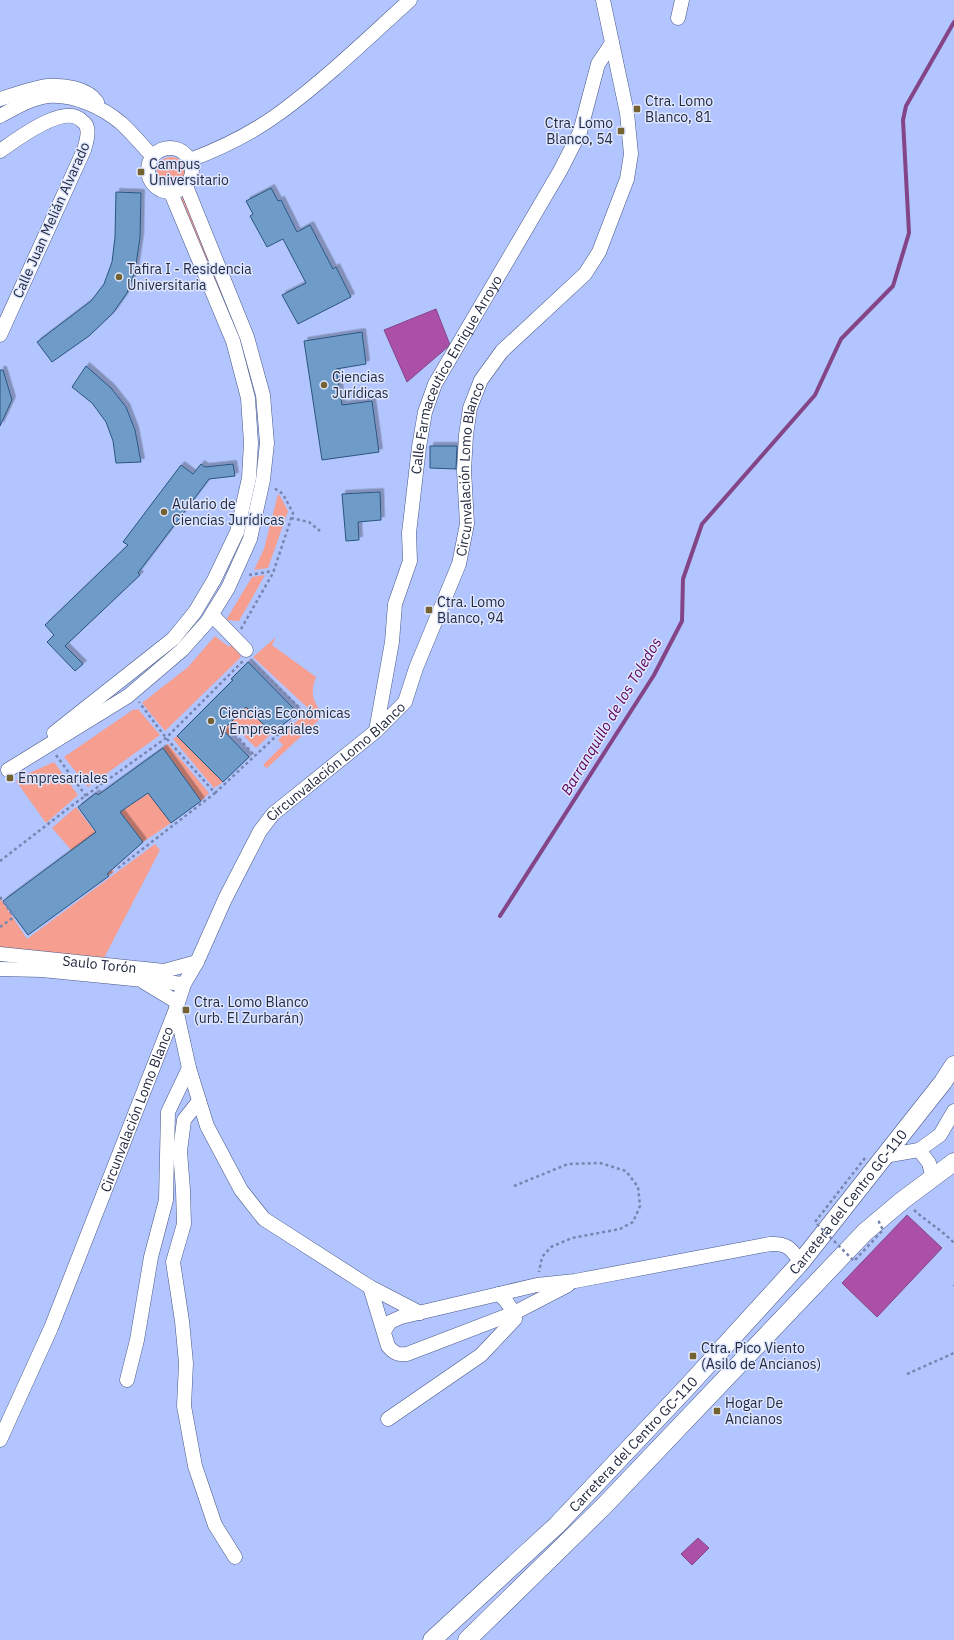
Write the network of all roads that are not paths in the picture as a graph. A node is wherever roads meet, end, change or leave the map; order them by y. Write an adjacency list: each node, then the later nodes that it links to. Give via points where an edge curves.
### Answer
1 (410, 0): 11 (street, via 280,112 216,150)
2 (603, 0): 5 (street, Circunvalación Lomo Blanco)
3 (682, 0): 4 (street)
4 (678, 18)
5 (612, 43): 17 (street, Calle Farmaceutico Enrique Arroyo, via 598,64 580,132 560,171 435,384 419,447 409,533 410,561 396,604); 17 (street, Circunvalación Lomo Blanco, via 627,113 630,154 627,180 599,252 585,274 502,351 481,380 470,408 466,435 466,524 459,564 416,668 405,702)
6 (0, 99): 7 (street, via 48,86 76,88 95,98)
7 (105, 111): 8 (street, via 67,97 48,96 30,101); 10 (street, via 121,123)
8 (0, 116)
9 (0, 151): 14 (street, Calle Juan Melián Alvarado, via 51,119 70,115 80,118 87,126 84,150)
10 (152, 156): 11 (street, via 161,150 172,148 183,152); 13 (street, via 148,166 149,179 158,189)
11 (190, 160): 12 (street, via 192,174)
12 (186, 186): 13 (street); 15 (street, via 248,337 263,395 267,443 263,480 250,539)
13 (171, 192): 18 (street, via 233,341 248,398 251,443 249,471 237,532 195,612 173,639)
14 (0, 335)
15 (212, 615): 16 (street); 18 (street, via 182,650 132,692)
16 (244, 648)
17 (376, 732): 20 (street, Circunvalación Lomo Blanco, via 273,814 260,831)
18 (4, 773)
19 (0, 954): 20 (street, Saulo Torón, via 164,971)
20 (197, 962): 23 (street, Circunvalación Lomo Blanco)
21 (0, 969): 22 (street, Saulo Torón, via 42,970)
22 (140, 980): 23 (street, Saulo Torón); 24 (street)
23 (184, 984): 24 (street, Circunvalación Lomo Blanco)
24 (177, 1006): 26 (street); 44 (street, Circunvalación Lomo Blanco, via 51,1328)
25 (954, 1065): 30 (main road, Carretera del Centro GC-110)
26 (189, 1068): 27 (street); 42 (street, via 168,1112 166,1200 150,1257)
27 (199, 1101): 35 (street, via 207,1126 241,1190 264,1219); 45 (street, via 184,1120 180,1151 184,1224 173,1262 186,1363 184,1406 195,1466 214,1525)
28 (954, 1111): 29 (street, via 940,1135)
29 (919, 1150): 30 (street); 32 (street, via 928,1163)
30 (884, 1156): 33 (main road, Carretera del Centro GC-110)
31 (954, 1162): 32 (main road, Carretera del Centro GC-110)
32 (933, 1178): 47 (main road, Carretera del Centro GC-110, via 878,1220 604,1506)
33 (801, 1262): 34 (street, via 786,1246 770,1244); 46 (main road, Carretera del Centro GC-110, via 557,1525)
34 (576, 1281): 36 (street, via 537,1285); 38 (street)
35 (370, 1287): 37 (street); 40 (street)
36 (499, 1294): 37 (street); 38 (street)
37 (420, 1313): 40 (street, via 394,1320)
38 (514, 1313): 39 (street); 41 (street, via 515,1319)
39 (474, 1328): 40 (street, via 400,1355 388,1346); 41 (street, via 486,1337)
40 (384, 1331)
41 (489, 1348): 43 (street)
42 (127, 1380)
43 (388, 1419)
44 (0, 1440)
45 (235, 1557)
46 (432, 1640)
47 (467, 1640)

